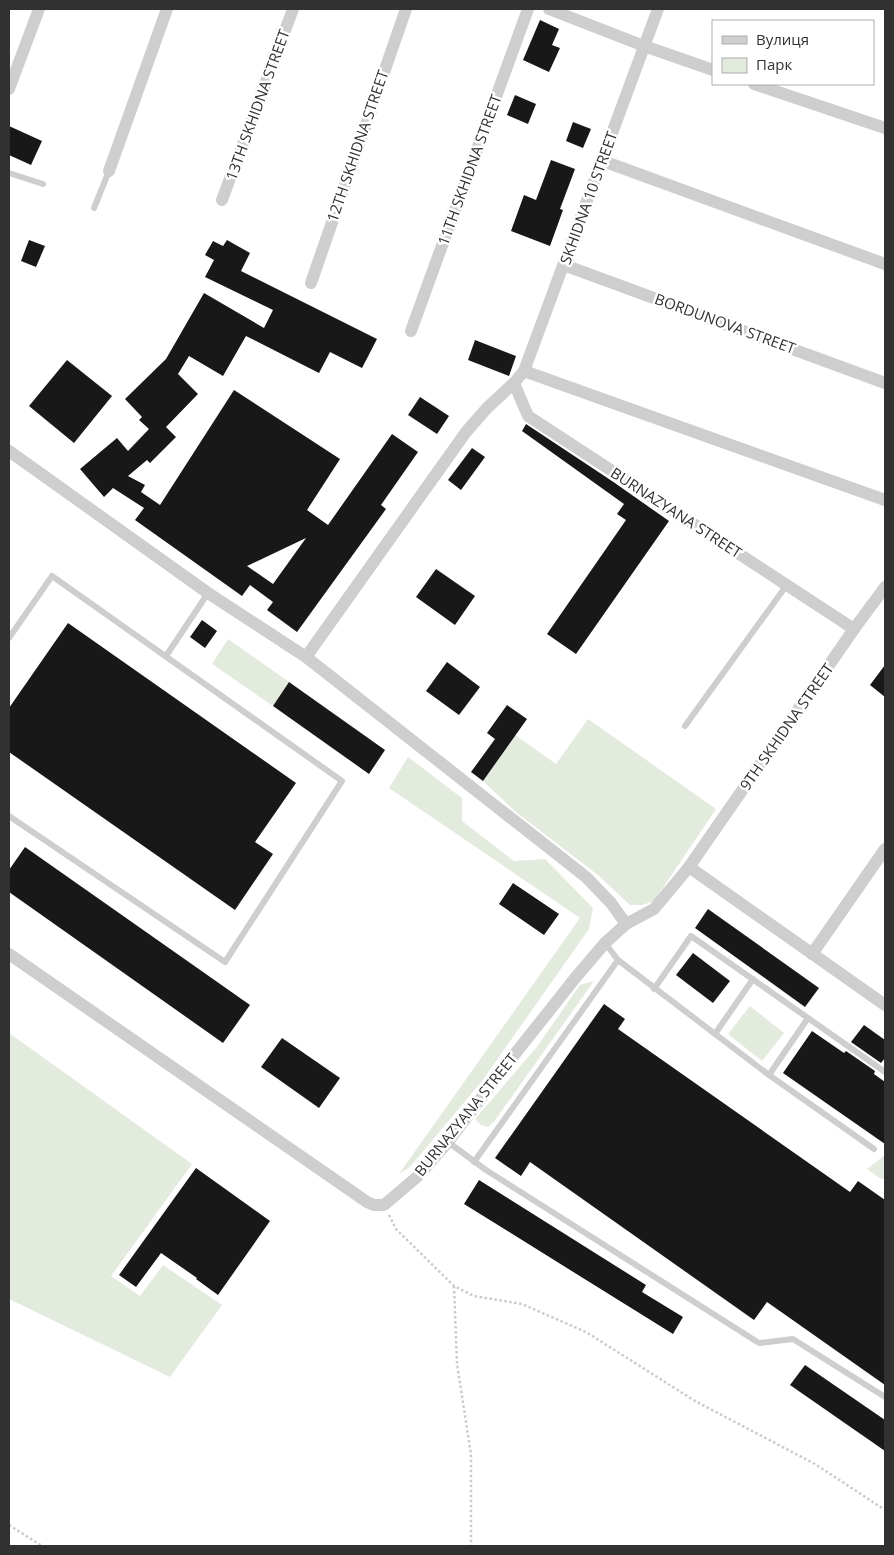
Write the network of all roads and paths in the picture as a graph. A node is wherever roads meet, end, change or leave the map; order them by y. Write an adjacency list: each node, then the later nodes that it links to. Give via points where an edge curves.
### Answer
1 (39, 9): 11 (street)
2 (167, 9): 14 (street)
3 (293, 9): 17 (street, 13TH SKHIDNA STREET)
4 (406, 9): 21 (street, 12TH SKHIDNA STREET)
5 (528, 9): 22 (street, 11TH SKHIDNA STREET)
6 (549, 9): 8 (street)
7 (658, 9): 8 (street, SKHIDNA 10 STREET)
8 (644, 46): 9 (street); 13 (street, SKHIDNA 10 STREET)
9 (712, 70)
10 (757, 85): 12 (street)
11 (9, 89)
12 (885, 128)
13 (602, 161): 19 (street); 20 (street, SKHIDNA 10 STREET)
14 (109, 171): 18 (lane)
15 (9, 174): 16 (lane)
16 (43, 184)
17 (222, 200)
18 (94, 208)
19 (885, 264)
20 (564, 265): 23 (street, SKHIDNA 10 STREET); 25 (street, BORDUNOVA STREET)
21 (310, 283)
22 (411, 331)
23 (524, 371): 24 (street, SKHIDNA 10 STREET); 27 (street)
24 (514, 383): 28 (street, BURNAZYANA STREET, via 528,416); 34 (street, SKHIDNA 10 STREET, via 466,432)
25 (885, 383)
26 (9, 451): 30 (street)
27 (885, 500)
28 (786, 586): 31 (street, BURNAZYANA STREET); 35 (lane)
29 (885, 587): 31 (street, 9TH SKHIDNA STREET)
30 (208, 593): 33 (lane); 34 (street)
31 (854, 629): 38 (street, 9TH SKHIDNA STREET)
32 (9, 638): 33 (lane, via 52,576)
33 (166, 656): 36 (lane, via 342,781 225,962)
34 (306, 657): 39 (street, via 586,877)
35 (685, 726)
36 (9, 816)
37 (885, 849): 42 (street)
38 (689, 867): 39 (street, BURNAZYANA STREET, via 654,909); 42 (street)
39 (626, 924): 40 (street, BURNAZYANA STREET)
40 (605, 943): 43 (lane); 51 (street, BURNAZYANA STREET)
41 (9, 954): 54 (street, via 367,1202)
42 (812, 954): 46 (street)
43 (618, 960): 45 (lane); 53 (lane)
44 (752, 979): 45 (lane, via 691,936); 47 (lane); 48 (lane)
45 (654, 989): 48 (lane)
46 (885, 1005)
47 (808, 1018): 49 (lane); 50 (lane)
48 (715, 1034): 50 (lane)
49 (885, 1072)
50 (769, 1075): 52 (lane)
51 (448, 1142): 53 (lane); 54 (street, BURNAZYANA STREET, via 417,1177)
52 (874, 1149)
53 (474, 1162): 56 (lane, via 760,1343 793,1339)
54 (384, 1205): 55 (path, via 396,1229)
55 (454, 1286): 57 (path, via 474,1296 522,1304 586,1332 695,1401 815,1464); 60 (path, via 457,1364 471,1454)
56 (885, 1397)
57 (885, 1510)
58 (9, 1525): 59 (path)
59 (42, 1546)
60 (471, 1546)

